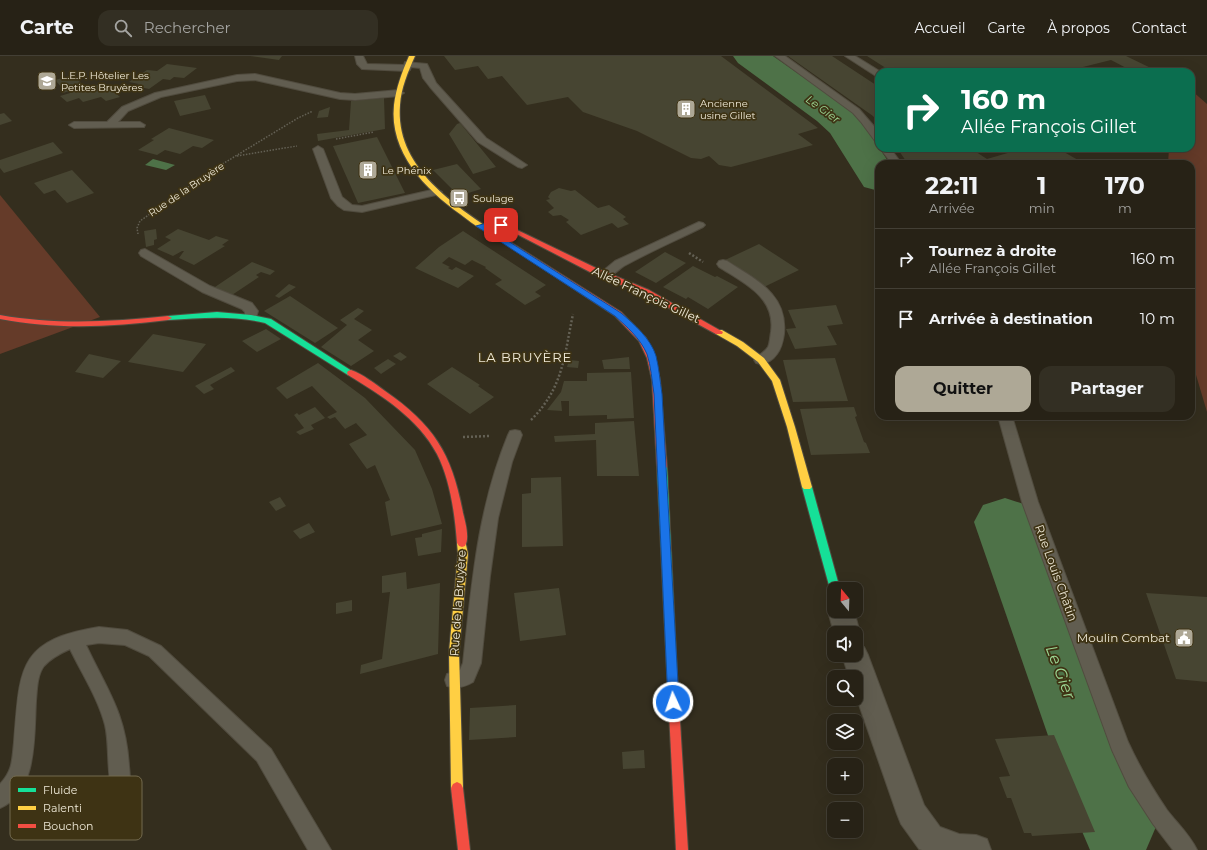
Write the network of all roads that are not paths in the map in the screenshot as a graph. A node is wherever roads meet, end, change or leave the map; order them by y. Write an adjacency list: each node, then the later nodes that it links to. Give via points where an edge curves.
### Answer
1 (359, 56): 4 (lane, via 362,64 370,68)
2 (779, 56): 10 (lane, via 856,111)
3 (849, 56): 5 (lane)
4 (409, 60): 6 (street); 12 (lane, via 424,66 433,85 476,134 493,148)
5 (875, 72)
6 (399, 93): 8 (lane, via 340,96 255,77 242,77 144,99 124,109); 13 (street, via 398,128 404,152 417,173)
7 (74, 125): 8 (lane)
8 (110, 125): 9 (lane)
9 (140, 125)
10 (875, 134)
11 (318, 149): 13 (lane, via 337,198 346,208 362,209)
12 (522, 165)
13 (436, 192): 15 (street, via 456,210)
14 (699, 225): 18 (lane, via 619,264)
15 (480, 226): 18 (street, Allée François Gillet, via 494,223 501,225); 34 (street, via 618,314 632,327 651,355 658,394)
16 (145, 253): 19 (lane, via 206,289 247,306 252,311)
17 (723, 264): 21 (lane, via 760,289 776,310 777,339 774,350)
18 (604, 275): 21 (street, Allée François Gillet, via 646,292 696,318 740,344)
19 (251, 316): 20 (street, Rue de la Bruyère, via 206,313 133,322 55,324 15,321); 27 (street, Rue de la Bruyère, via 268,321 376,388 410,415 442,452 461,523 463,554)
20 (0, 317)
21 (761, 360): 24 (street, Allée François Gillet, via 776,380)
22 (1006, 420): 36 (lane, Rue Louis Châtin, via 1030,502 1118,744 1140,786)
23 (515, 435): 27 (lane, via 492,504 472,663 469,675)
24 (833, 582)
25 (74, 639): 28 (lane, via 54,648 38,660 30,676 22,763); 29 (lane, via 105,700 114,725); 32 (lane, via 99,635 127,638 154,651 264,755)
26 (858, 662): 35 (street, via 912,814 930,838 960,849)
27 (454, 680): 33 (street, Rue de la Bruyère, via 456,777)
28 (18, 776)
29 (119, 776)
30 (10, 787): 31 (lane)
31 (0, 798)
32 (320, 850)
33 (464, 850)
34 (682, 850)
35 (976, 850)
36 (1186, 850)

